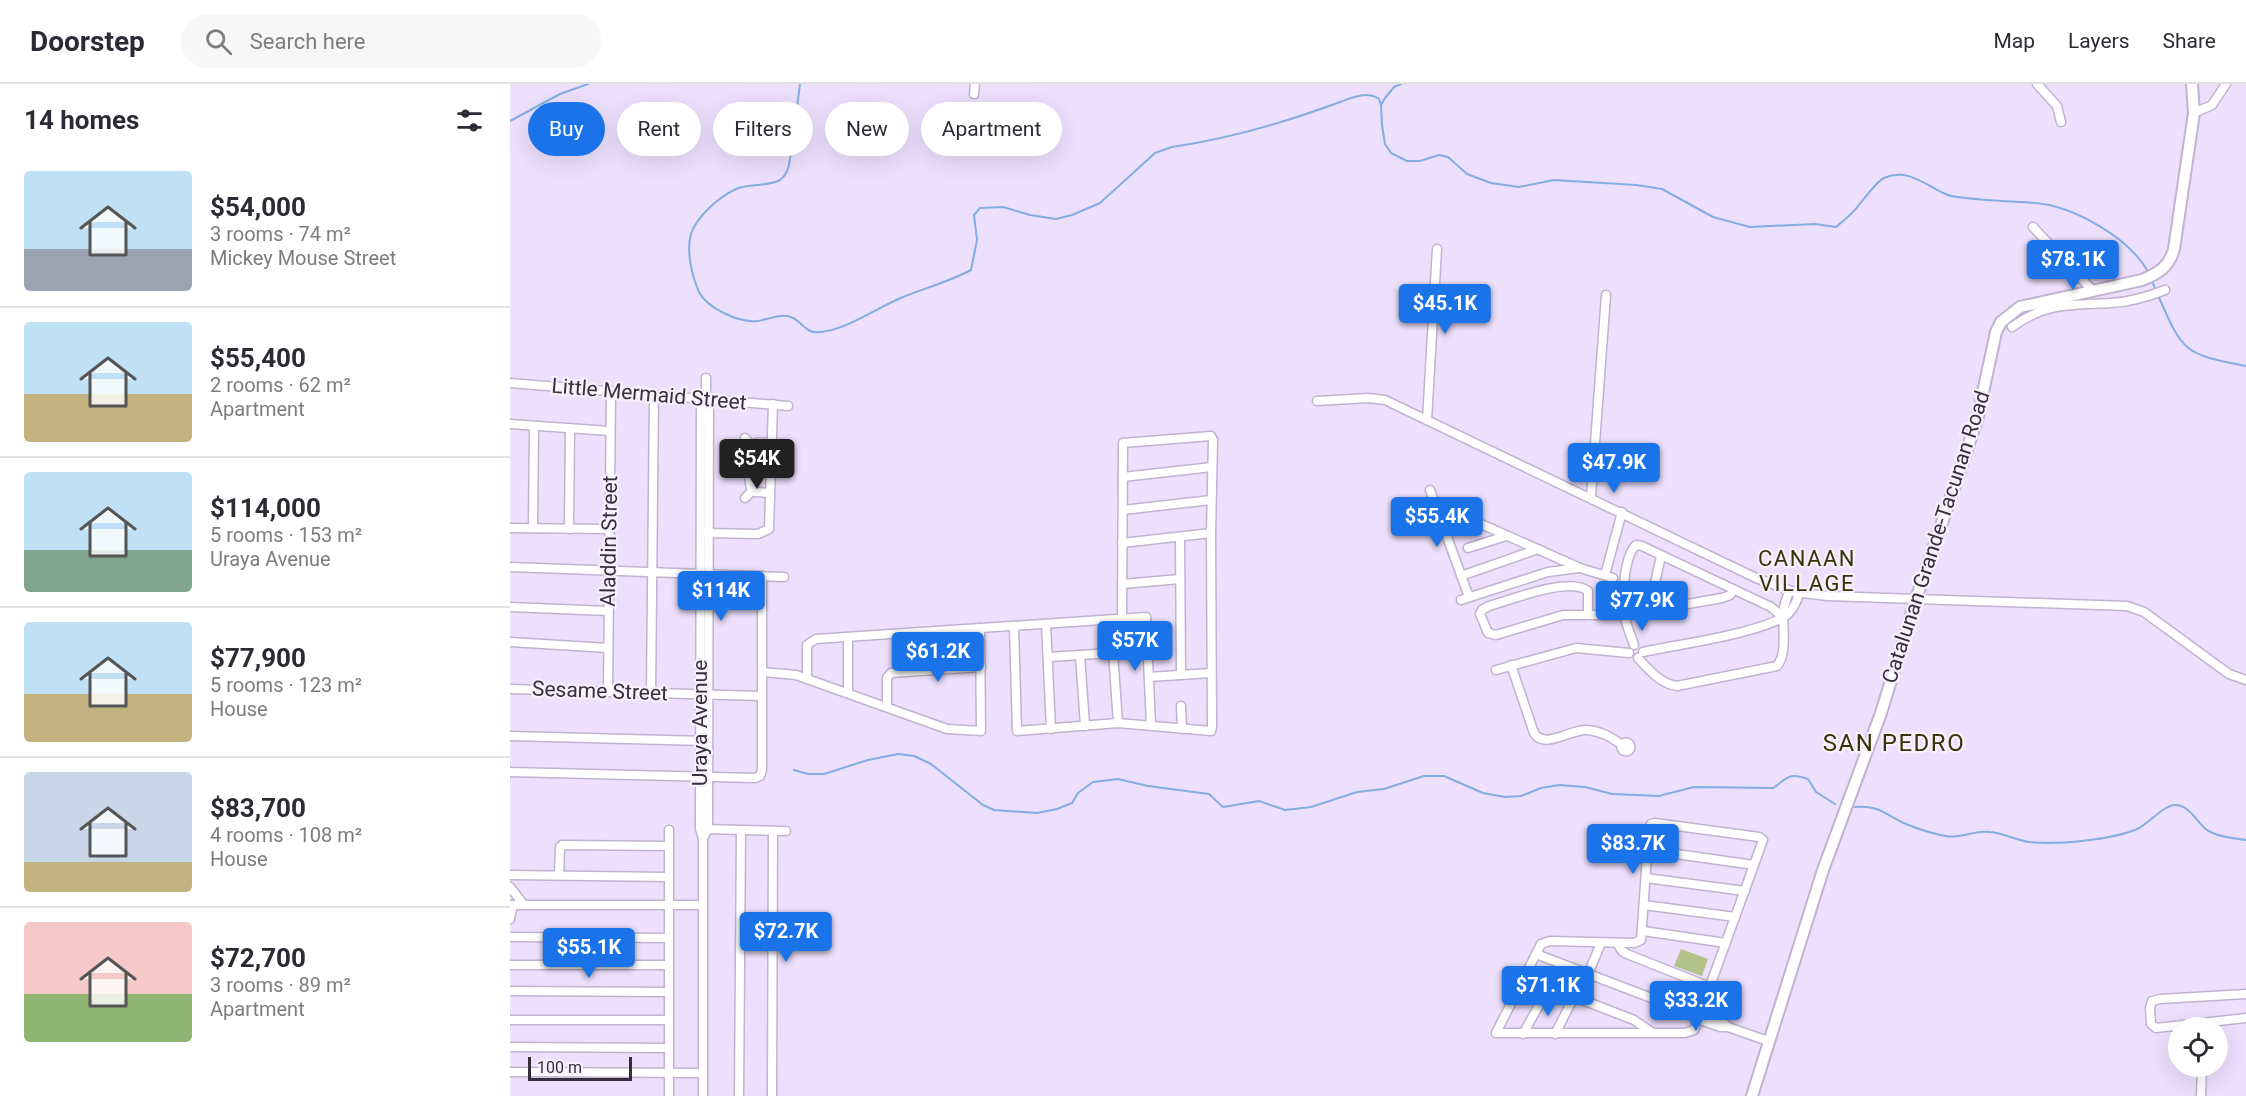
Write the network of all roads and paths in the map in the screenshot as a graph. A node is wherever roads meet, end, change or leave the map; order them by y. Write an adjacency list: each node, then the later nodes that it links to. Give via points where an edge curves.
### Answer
1 (975, 84): 5 (street)
2 (2037, 84): 7 (street, via 2057,106)
3 (2192, 84): 6 (main road, Catalunan Grande-Tacunan Road)
4 (2226, 84): 6 (street, via 2212,105)
5 (974, 94)
6 (2194, 113): 10 (main road, Catalunan Grande-Tacunan Road, via 2169,263 2142,280)
7 (2061, 122)
8 (2033, 227): 12 (street)
9 (1437, 249): 24 (street)
10 (2118, 286): 12 (main road, Catalunan Grande-Tacunan Road); 14 (street)
11 (2165, 290): 14 (street)
12 (2093, 291): 68 (main road, Catalunan Grande-Tacunan Road, via 2020,307 2001,322 1992,346 1977,420)
13 (1606, 295): 37 (street)
14 (2121, 302): 15 (street, via 2056,306 2034,313)
15 (2012, 327)
16 (706, 378): 20 (street, Uraya Avenue)
17 (510, 383): 18 (street, Little Mermaid Street)
18 (611, 391): 19 (street, Little Mermaid Street); 28 (street, Aladdin Street)
19 (654, 394): 20 (street, Little Mermaid Street); 58 (street)
20 (705, 397): 22 (street, Little Mermaid Street); 47 (street, Uraya Avenue)
21 (1317, 401): 24 (street, via 1377,398)
22 (773, 404): 23 (street, Little Mermaid Street); 30 (street)
23 (788, 406)
24 (1427, 420): 37 (street)
25 (510, 424): 26 (street)
26 (534, 426): 27 (street); 44 (street)
27 (570, 428): 28 (street); 45 (street)
28 (610, 431): 46 (street, Aladdin Street)
29 (744, 438): 31 (street)
30 (772, 443): 31 (street); 36 (street)
31 (752, 446): 35 (street)
32 (1212, 467): 33 (street); 33 (street, via 1213,440 1208,435 1123,443); 39 (street)
33 (1123, 477): 41 (street)
34 (1430, 490): 40 (street)
35 (752, 491): 36 (street); 38 (street)
36 (770, 493): 47 (street, via 770,526 766,532)
37 (1591, 497): 42 (street)
38 (745, 498)
39 (1211, 500): 41 (street); 48 (street)
40 (1436, 504): 49 (street, via 1470,523); 61 (street)
41 (1123, 510): 51 (street)
42 (1622, 512): 56 (street, via 1609,577); 66 (street)
43 (510, 528): 44 (street)
44 (533, 528): 45 (street)
45 (569, 529): 46 (street)
46 (609, 529): 57 (street, Aladdin Street)
47 (705, 533): 59 (street, Uraya Avenue)
48 (1211, 533): 50 (street); 91 (street)
49 (1506, 536): 52 (street); 53 (street)
50 (1180, 537): 51 (street); 63 (street)
51 (1122, 543): 64 (street)
52 (1468, 548)
53 (1538, 549): 56 (street); 61 (street)
54 (1661, 556): 65 (street); 71 (street); 73 (street, via 1634,546 1625,581)
55 (510, 567): 57 (street)
56 (1580, 568): 61 (street, via 1536,575 1465,599)
57 (609, 571): 58 (street); 70 (street, Aladdin Street)
58 (653, 572): 59 (street); 98 (street)
59 (705, 574): 60 (street); 100 (street, Uraya Avenue)
60 (762, 576): 62 (street); 90 (street)
61 (1461, 576)
62 (784, 577)
63 (1180, 579): 64 (street); 92 (street)
64 (1122, 584): 75 (street)
65 (1734, 590): 71 (street, via 1722,598); 74 (street)
66 (1789, 591): 67 (street); 74 (street)
67 (1799, 594): 68 (street); 74 (street, via 1793,608)
68 (1916, 599): 95 (street, via 2127,606 2144,612 2229,674); 161 (main road, Catalunan Grande-Tacunan Road, via 1881,713 1823,870)
69 (510, 607): 70 (street)
70 (608, 611): 82 (street, Aladdin Street)
71 (1652, 612): 73 (street)
72 (1588, 615): 72 (street, via 1588,591 1582,587 1546,589 1485,608 1480,614 1486,630 1493,635 1563,615); 73 (street)
73 (1625, 615): 81 (street)
74 (1783, 617): 85 (street, via 1758,628); 85 (street, via 1780,662 1774,667 1677,686 1659,678)
75 (1122, 619): 76 (street); 93 (street, via 1146,617)
76 (1046, 624): 77 (street); 86 (street)
77 (1014, 626): 78 (street); 107 (street, via 1017,731)
78 (980, 628): 79 (street); 88 (street)
79 (848, 637): 94 (street, via 809,642); 99 (street)
80 (510, 642): 82 (street)
81 (1634, 645): 83 (street); 85 (street, via 1639,645)
82 (608, 648): 97 (street, Aladdin Street)
83 (1629, 653): 85 (street, via 1631,657); 87 (street, via 1576,648)
84 (1080, 655): 86 (street); 104 (street, via 1113,653); 106 (street)
85 (1641, 655)
86 (1048, 657): 107 (street)
87 (1511, 665): 89 (street); 111 (street, via 1538,738 1546,741 1588,730 1605,734)
88 (981, 667): 103 (street, via 891,674 887,678); 103 (street, via 981,731 947,729)
89 (1496, 670)
90 (762, 672): 94 (street); 101 (street)
91 (1211, 673): 92 (street); 108 (street, via 1212,730)
92 (1181, 675): 93 (street)
93 (1149, 677): 105 (street)
94 (807, 679): 99 (street)
95 (2246, 680)
96 (510, 689): 97 (street, Sesame Street)
97 (608, 692): 98 (street, Sesame Street)
98 (651, 693): 100 (street, Sesame Street)
99 (848, 693): 103 (street)
100 (704, 694): 101 (street, Sesame Street); 110 (street, Uraya Avenue)
101 (761, 696): 113 (street, via 760,776)
102 (1181, 706): 108 (street)
103 (887, 707)
104 (1118, 723): 105 (street); 106 (street)
105 (1151, 725): 108 (street)
106 (1084, 726): 107 (street)
107 (1051, 729)
108 (1182, 729)
109 (510, 736): 110 (street)
110 (704, 741): 113 (street, Uraya Avenue)
111 (1622, 745)
112 (510, 772): 113 (street)
113 (704, 776): 118 (street, Uraya Avenue)
114 (669, 830): 119 (street)
115 (741, 830): 116 (street); 118 (street); 170 (street)
116 (772, 831): 117 (street); 171 (street)
117 (786, 831)
118 (704, 832): 131 (street, Uraya Avenue)
119 (669, 846): 122 (street, via 562,845); 124 (street)
120 (1648, 850): 121 (street); 121 (street, via 1652,823 1759,837 1763,840); 125 (street)
121 (1754, 865): 127 (street)
122 (559, 875): 123 (street); 124 (street)
123 (510, 876)
124 (669, 877): 130 (street)
125 (1646, 878): 127 (street); 132 (street)
126 (510, 887): 129 (street)
127 (1745, 891): 133 (street)
128 (512, 905): 129 (street); 134 (street)
129 (524, 905): 130 (street)
130 (669, 905): 131 (street); 137 (street)
131 (703, 905): 166 (street, Uraya Avenue)
132 (1644, 905): 133 (street); 135 (street)
133 (1736, 916): 140 (street)
134 (510, 919)
135 (1643, 931): 139 (street, via 1638,943); 140 (street)
136 (510, 937): 137 (street)
137 (669, 938): 143 (street)
138 (1600, 943): 139 (street); 141 (street, via 1547,942 1541,944); 144 (street)
139 (1617, 943): 147 (street, via 1627,954)
140 (1726, 943): 147 (street)
141 (1536, 954): 144 (street); 145 (street)
142 (510, 964): 143 (street)
143 (669, 965): 149 (street)
144 (1588, 974): 152 (street)
145 (1523, 978): 146 (street); 159 (street, via 1495,1032)
146 (1549, 987): 151 (street); 159 (street)
147 (1710, 987): 152 (street)
148 (510, 991): 149 (street)
149 (669, 992): 155 (street)
150 (2246, 994): 157 (street, via 2160,999 2150,1004 2152,1027)
151 (1574, 997): 158 (street, via 1634,1020); 160 (street)
152 (1698, 1016): 158 (street, via 1694,1030 1688,1033); 161 (street)
153 (2246, 1018): 156 (street)
154 (510, 1020): 155 (street)
155 (669, 1020): 163 (street)
156 (2228, 1021)
157 (2168, 1027)
158 (1653, 1033): 160 (street)
159 (1523, 1034): 160 (street)
160 (1556, 1034)
161 (1768, 1041): 172 (main road, Catalunan Grande-Tacunan Road)
162 (510, 1047): 163 (street)
163 (669, 1048): 165 (street)
164 (510, 1072): 165 (street)
165 (669, 1073): 166 (street); 168 (street)
166 (703, 1073): 169 (street, Uraya Avenue)
167 (2202, 1077): 173 (street)
168 (669, 1096)
169 (703, 1096)
170 (739, 1096)
171 (772, 1096)
172 (1752, 1096)
173 (2201, 1096)

